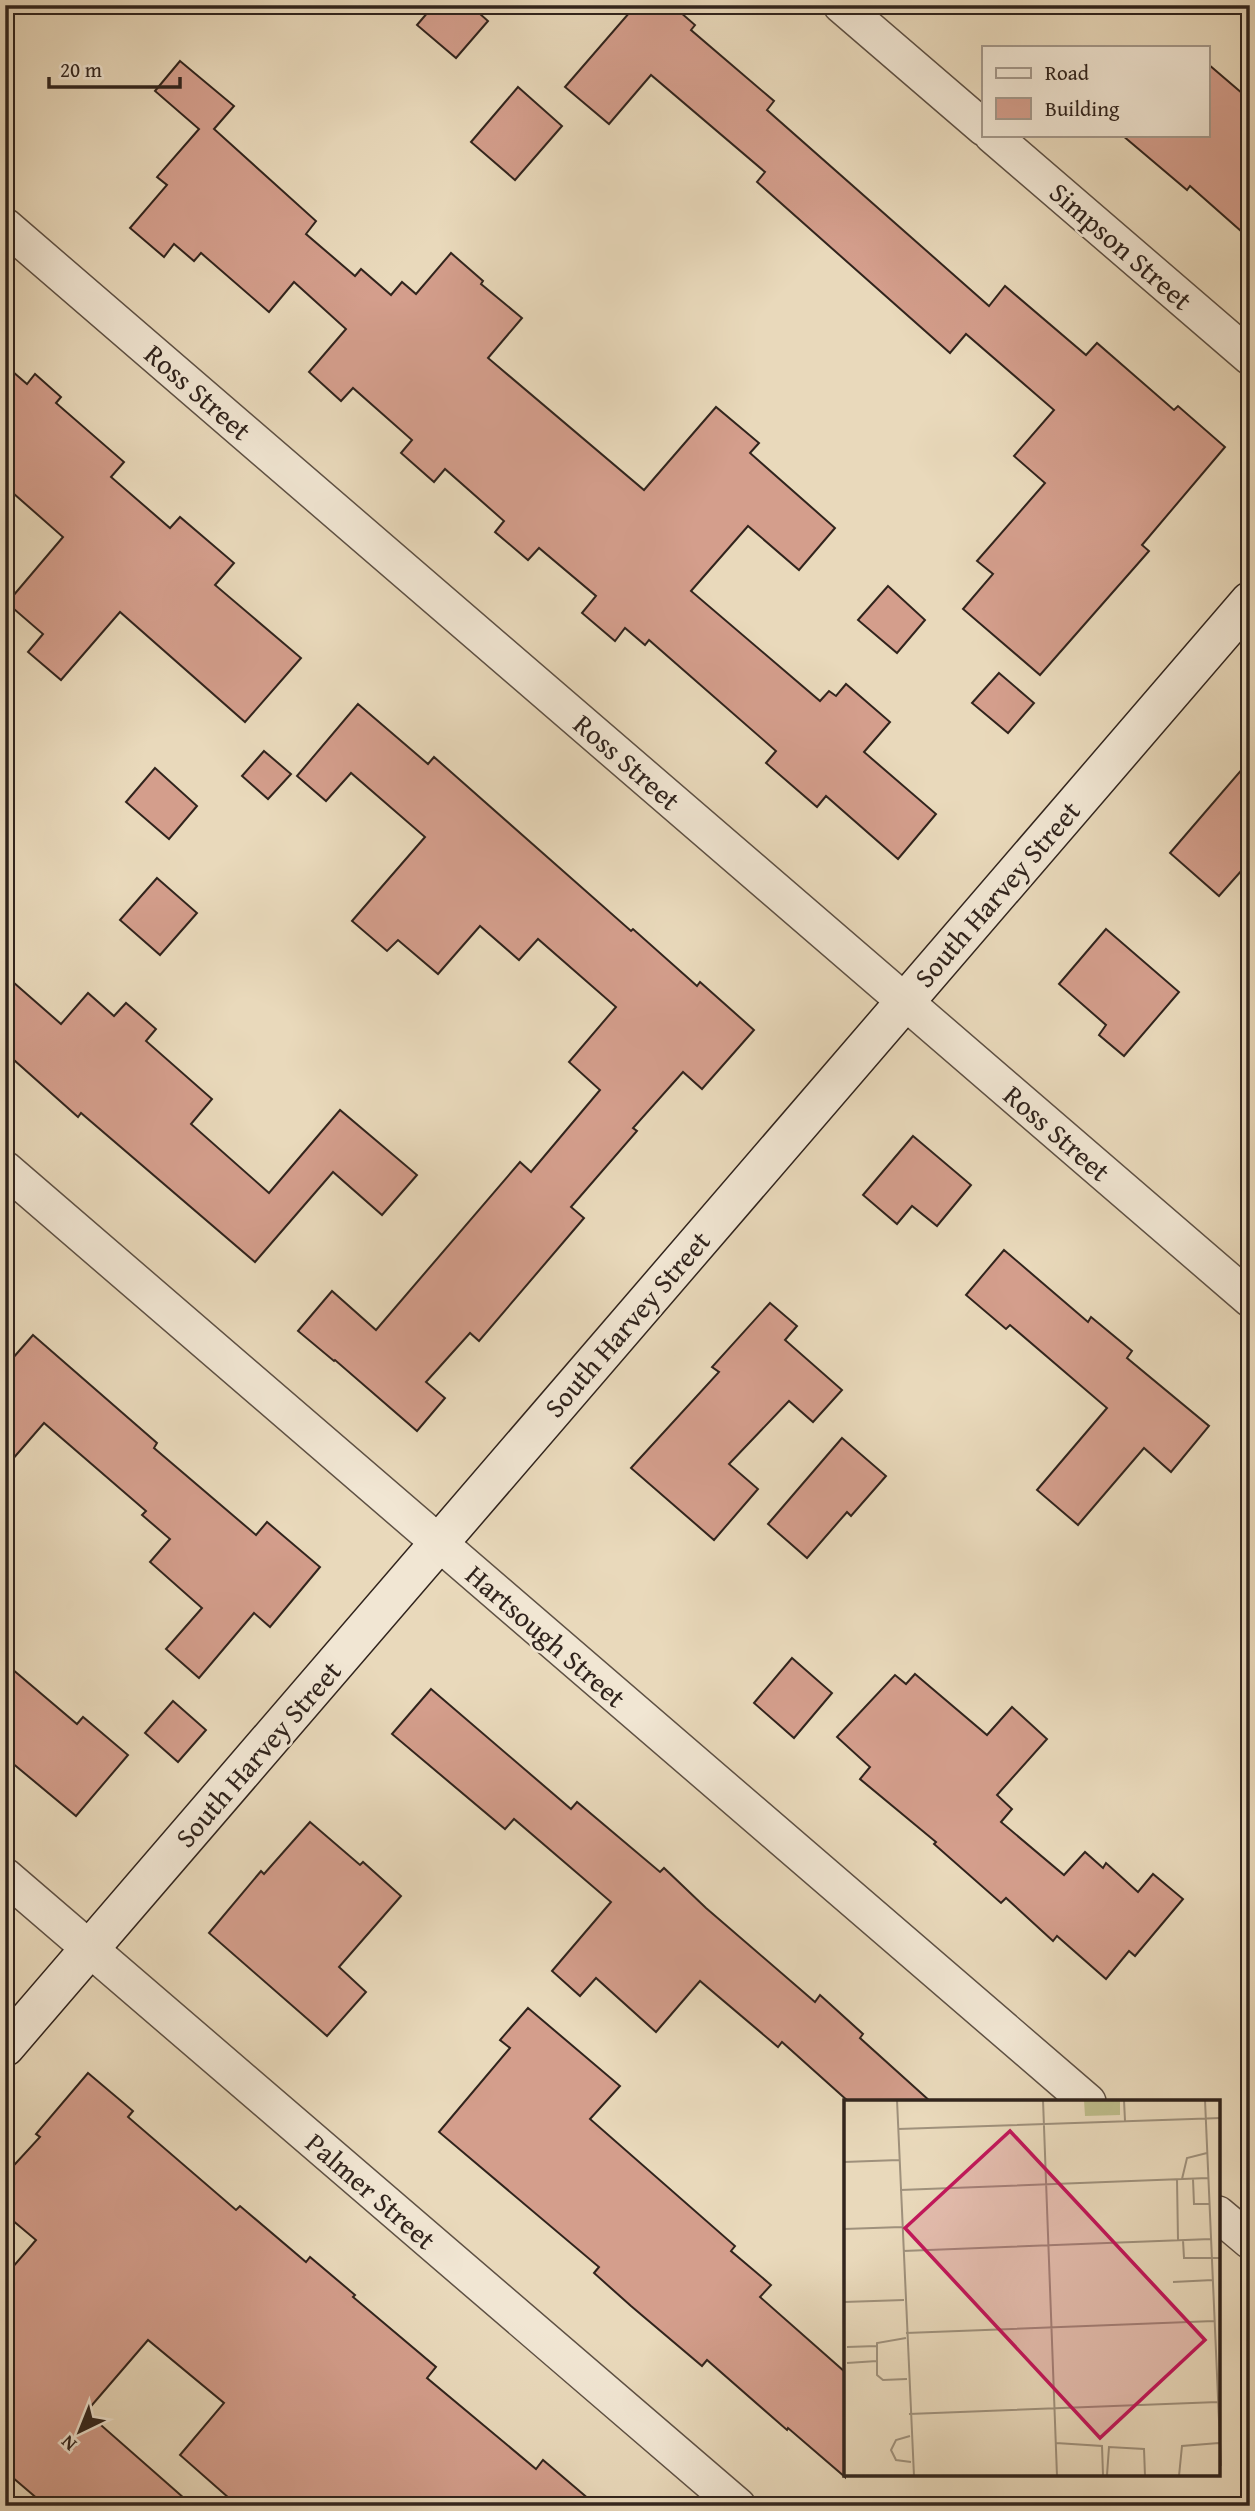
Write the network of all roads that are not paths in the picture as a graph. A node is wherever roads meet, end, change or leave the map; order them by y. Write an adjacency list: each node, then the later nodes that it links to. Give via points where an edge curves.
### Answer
1 (841, 5): 2 (street)
2 (982, 126)
3 (993, 136): 5 (street, Simpson Street)
4 (5, 226): 7 (street, Ross Street)
5 (1250, 357)
6 (1250, 601): 7 (street, South Harvey Street)
7 (905, 1002): 9 (street, Ross Street); 10 (street, South Harvey Street)
8 (5, 1169): 10 (street, Hartsough Street)
9 (1250, 1299)
10 (439, 1543): 12 (street, South Harvey Street); 14 (street, Hartsough Street)
11 (5, 1876): 12 (street, Palmer Street)
12 (90, 1949): 13 (street, South Harvey Street); 17 (street, Palmer Street)
13 (5, 2047)
14 (1086, 2100)
15 (1220, 2216): 16 (street)
16 (1250, 2241)
17 (738, 2506)

